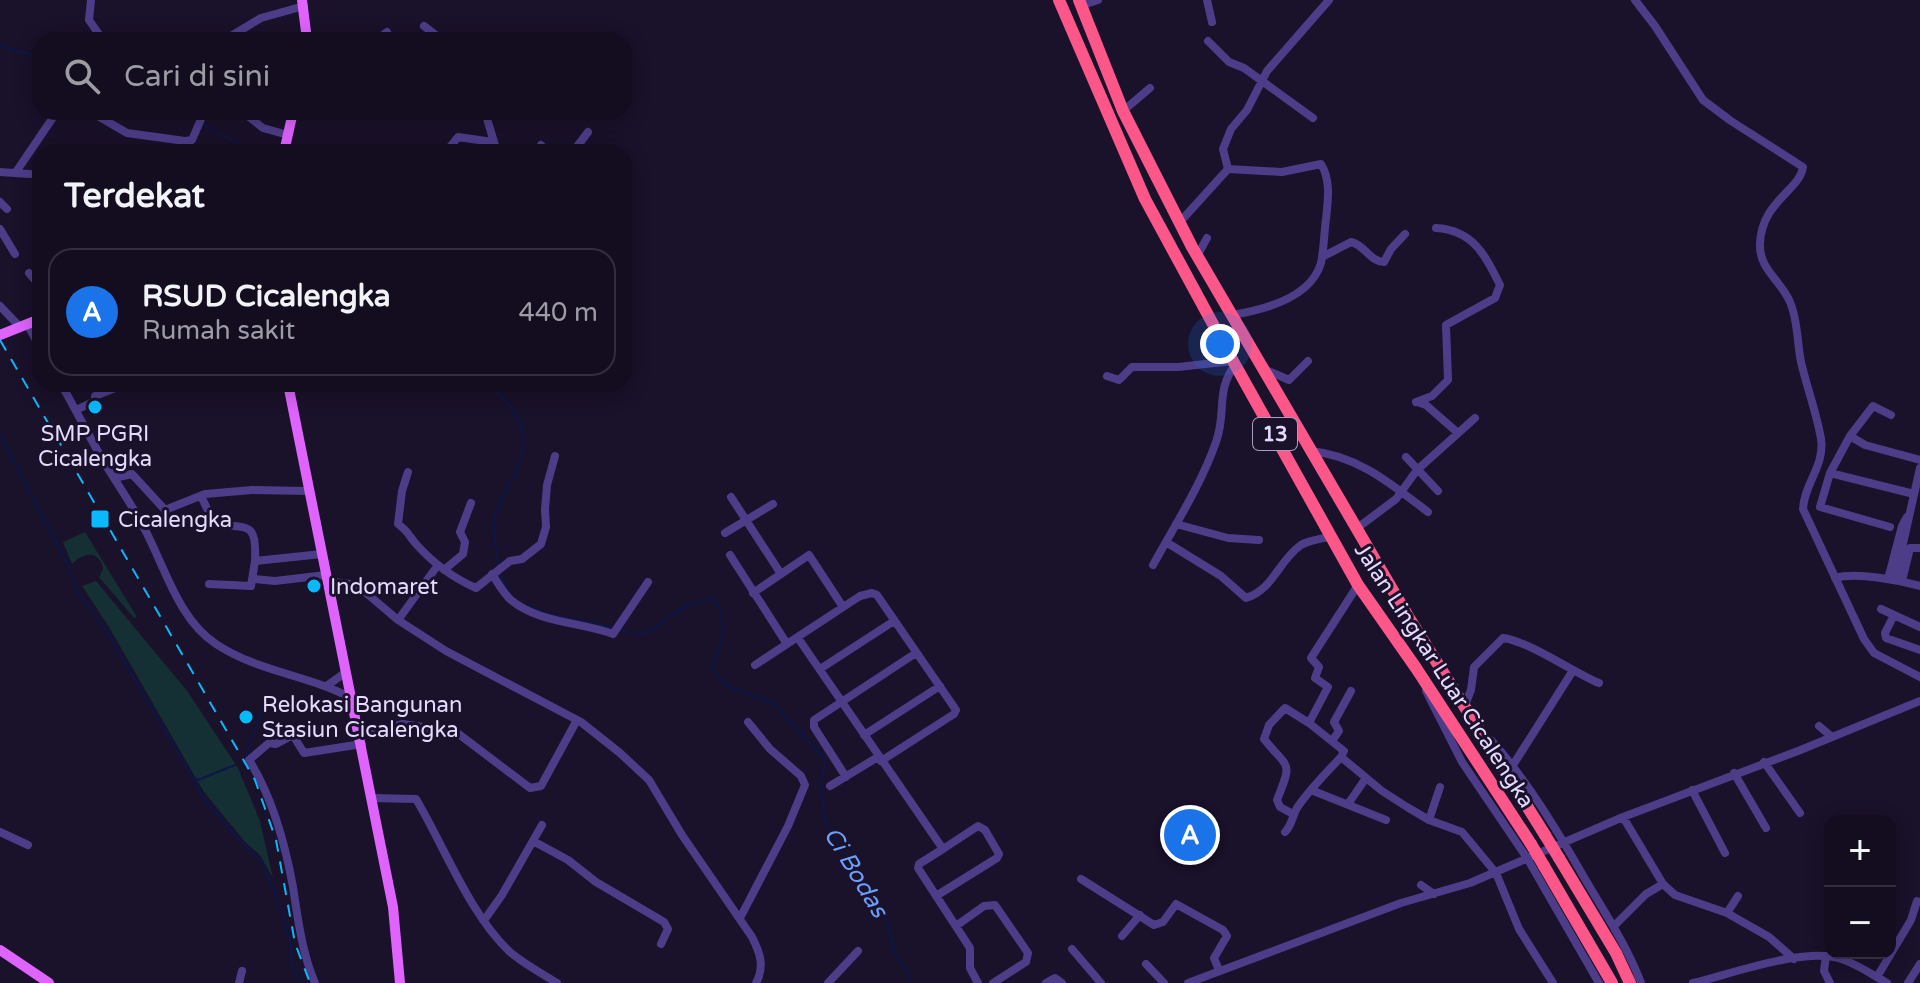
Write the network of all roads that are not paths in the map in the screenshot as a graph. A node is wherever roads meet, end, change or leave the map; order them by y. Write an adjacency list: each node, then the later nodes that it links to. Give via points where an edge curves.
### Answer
1 (91, 0): 11 (street, via 90,23)
2 (1059, 0): 57 (highway, Jalan Lingkar Luar Cicalengka / 13, via 1145,199)
3 (1098, 0): 8 (street)
4 (1207, 0): 9 (street)
5 (1329, 0): 16 (street)
6 (1635, 0): 104 (street, via 1703,100 1803,167 1768,213 1759,249 1764,267 1790,301 1821,439 1819,465 1803,509)
7 (303, 3): 12 (street); 13 (main road)
8 (1080, 3): 18 (highway, Jalan Lingkar Luar Cicalengka / 13)
9 (1212, 22)
10 (424, 26): 14 (street)
11 (97, 32)
12 (238, 32)
13 (306, 32)
14 (432, 32)
15 (1208, 41): 16 (street, via 1229,62)
16 (1261, 81): 19 (street); 34 (street, via 1223,149)
17 (1150, 88): 18 (street)
18 (1123, 111): 40 (highway, Jalan Lingkar Luar Cicalengka / 13)
19 (1313, 118)
20 (51, 120): 29 (street)
21 (105, 120): 22 (street, via 127,133 185,141 192,140)
22 (201, 120)
23 (252, 120): 27 (street)
24 (291, 120): 27 (main road)
25 (488, 120): 28 (street)
26 (588, 132): 32 (street)
27 (288, 135): 30 (main road)
28 (493, 142): 31 (street, via 458,137)
29 (35, 144)
30 (286, 144)
31 (452, 144)
32 (579, 144)
33 (32, 148): 36 (street)
34 (1228, 169): 40 (street); 47 (street, via 1282,172 1322,165 1329,193)
35 (0, 172): 36 (street)
36 (16, 172): 37 (street)
37 (30, 174)
38 (0, 202): 39 (street)
39 (7, 209)
40 (1179, 223): 46 (highway, Jalan Lingkar Luar Cicalengka / 13)
41 (1436, 228): 66 (street, via 1462,233 1486,258 1500,285 1495,298 1446,325 1448,380 1416,402)
42 (0, 229): 45 (street)
43 (1405, 234): 47 (street, via 1384,262 1351,242)
44 (1207, 238): 46 (street)
45 (15, 254)
46 (1197, 256): 51 (highway, Jalan Lingkar Luar Cicalengka / 13)
47 (1322, 257): 51 (street, via 1313,278 1290,297)
48 (29, 273): 49 (street)
49 (32, 277)
50 (0, 306): 53 (street)
51 (1232, 315): 58 (highway, Jalan Lingkar Luar Cicalengka / 13)
52 (32, 322): 53 (main road)
53 (24, 326): 54 (main road); 55 (street)
54 (0, 335)
55 (32, 336)
56 (1308, 361): 58 (street, via 1289,380)
57 (1234, 363): 59 (street, via 1132,367 1119,380); 88 (street, via 1222,389 1216,444); 92 (highway, Jalan Lingkar Luar Cicalengka / 13)
58 (1264, 369): 68 (highway, Jalan Lingkar Luar Cicalengka / 13)
59 (1107, 376)
60 (66, 392): 63 (street)
61 (105, 392): 63 (street)
62 (289, 392): 77 (main road)
63 (76, 410): 76 (street)
64 (1891, 415): 67 (street, via 1873,406)
65 (1475, 418): 66 (street)
66 (1458, 433): 73 (street)
67 (1850, 436): 71 (street); 75 (street)
68 (1311, 451): 79 (street, via 1350,459); 90 (highway, Jalan Lingkar Luar Cicalengka / 13)
69 (555, 456): 101 (street, via 541,544)
70 (1406, 457): 73 (street)
71 (1920, 460)
72 (1920, 468): 80 (street)
73 (1417, 470): 78 (street); 79 (street)
74 (408, 472): 100 (street, via 398,524)
75 (1830, 473): 80 (street); 89 (street, via 1820,507)
76 (114, 478): 81 (street, via 132,474 165,510); 129 (street, via 176,596 205,634 261,666)
77 (308, 491): 81 (street); 96 (main road)
78 (1438, 491)
79 (1401, 492): 86 (street); 90 (street)
80 (1914, 494): 85 (street)
81 (201, 496): 98 (street, via 214,523 248,528 256,543)
82 (731, 497): 87 (street)
83 (471, 503): 100 (street, via 460,532 463,554)
84 (773, 504): 87 (street)
85 (1913, 511): 106 (street, via 1902,526)
86 (1428, 512)
87 (746, 520): 91 (street); 102 (street)
88 (1176, 524): 93 (street); 94 (street)
89 (1890, 527)
90 (1356, 529): 135 (highway, Jalan Lingkar Luar Cicalengka / 13)
91 (725, 533)
92 (1332, 536): 94 (street, via 1301,545 1270,581 1246,598); 109 (highway, Jalan Lingkar Luar Cicalengka / 13)
93 (1259, 540)
94 (1166, 542): 99 (street)
95 (1920, 548): 106 (street, via 1910,548)
96 (322, 554): 98 (street); 103 (main road)
97 (730, 555): 111 (street)
98 (255, 561): 105 (street)
99 (1153, 565)
100 (441, 567): 101 (street, via 476,588); 115 (street)
101 (493, 574): 107 (street, via 511,600 528,610 613,634)
102 (781, 574): 111 (street); 112 (street, via 809,555)
103 (326, 578): 105 (street); 115 (street, via 365,592); 125 (main road)
104 (1835, 578): 106 (street); 127 (street, via 1874,653)
105 (254, 579): 108 (street, via 244,588)
106 (1895, 580): 110 (street)
107 (648, 582)
108 (209, 584)
109 (1358, 585): 123 (highway, Jalan Lingkar Luar Cicalengka / 13); 138 (street, via 1311,658 1319,667 1315,678 1328,687)
110 (1920, 586)
111 (753, 593): 119 (street)
112 (843, 607): 116 (street, via 872,593 882,599); 118 (street)
113 (1881, 609): 114 (street)
114 (1893, 617): 117 (street); 120 (street, via 1886,638)
115 (398, 620): 136 (street)
116 (894, 621): 121 (street); 124 (street)
117 (1920, 627): 120 (street)
118 (798, 638): 119 (street); 124 (street)
119 (787, 644): 122 (street)
120 (1917, 649)
121 (916, 653): 130 (street); 133 (street)
122 (755, 665)
123 (1416, 668): 171 (street, via 1462,762); 216 (highway, Jalan Lingkar Luar Cicalengka / 13, bridge, via 1531,844)
124 (820, 669): 133 (street)
125 (346, 672): 129 (street); 132 (main road)
126 (1572, 672): 128 (street); 135 (street, via 1503,638 1474,667); 147 (street)
127 (1920, 677)
128 (1599, 683)
129 (328, 685): 132 (street)
130 (940, 686): 140 (street); 145 (street, via 955,706 954,714)
131 (1351, 691): 143 (street, via 1334,722 1339,731)
132 (351, 698): 142 (main road)
133 (841, 700): 140 (street); 149 (street, via 813,723)
134 (1920, 701): 141 (street)
135 (1468, 711): 147 (street); 217 (highway, Jalan Lingkar Luar Cicalengka / 13, bridge)
136 (577, 720): 142 (street, via 541,786 530,788 456,732 403,724); 182 (street, via 649,780)
137 (748, 722): 182 (street, via 805,785)
138 (1309, 723): 143 (street); 158 (street, via 1285,708 1264,734 1287,764 1277,800)
139 (1819, 726): 141 (street)
140 (864, 735): 145 (street)
141 (1832, 737): 146 (street)
142 (360, 739): 155 (main road); 202 (street, via 304,753 291,736 269,743 249,760 278,823)
143 (1332, 741): 144 (street, via 1344,751)
144 (1341, 757): 150 (street); 153 (street)
145 (880, 759): 149 (street); 169 (street)
146 (1764, 762): 148 (street); 157 (street)
147 (1513, 765): 167 (street)
148 (1734, 773): 154 (street); 163 (street)
149 (846, 777): 151 (street)
150 (1366, 778): 156 (street); 161 (street)
151 (830, 786)
152 (1440, 787): 161 (street)
153 (1311, 790): 156 (street); 158 (street)
154 (1692, 790): 159 (street); 170 (street)
155 (371, 798): 183 (street, via 416,799); 203 (main road, via 393,907)
156 (1348, 804): 160 (street)
157 (1800, 813)
158 (1293, 814): 165 (street)
159 (1623, 817): 167 (street); 174 (street)
160 (1386, 820)
161 (1429, 820): 172 (street, via 1462,832)
162 (542, 825): 166 (street)
163 (1766, 828)
164 (0, 832): 168 (street)
165 (1285, 832)
166 (533, 841): 183 (street); 187 (street, via 664,922 668,929)
167 (1566, 842): 171 (street); 185 (street)
168 (28, 845)
169 (943, 849): 177 (street, via 918,866); 177 (street, via 978,826 999,854)
170 (1725, 853)
171 (1527, 858): 172 (street); 215 (street)
172 (1496, 873): 176 (street); 214 (street, via 1519,929)
173 (1081, 879): 181 (street)
174 (1663, 884): 180 (street, via 1675,895); 185 (street)
175 (1421, 885): 176 (street)
176 (1434, 894): 197 (street)
177 (936, 896): 184 (street)
178 (1738, 896): 180 (street)
179 (1917, 901): 199 (street)
180 (1727, 913): 192 (street)
181 (1140, 915): 186 (street); 197 (street, via 1158,926 1176,904 1223,930 1227,936 1214,958)
182 (740, 918): 205 (street, via 760,952 763,967)
183 (485, 919): 204 (street, via 511,953)
184 (956, 926): 207 (street, via 970,948 970,968); 208 (street, via 984,906 995,905 1028,953 1026,962)
185 (1614, 926): 218 (street)
186 (1122, 936)
187 (661, 944)
188 (1072, 949): 211 (street)
189 (0, 950): 200 (main road)
190 (858, 951): 206 (street)
191 (1824, 956): 192 (street)
192 (1794, 959): 219 (street)
193 (1826, 959): 220 (street)
194 (1837, 959): 199 (street)
195 (1146, 964): 212 (street)
196 (1920, 964): 222 (street)
197 (1219, 970): 213 (street)
198 (242, 971): 201 (street)
199 (1877, 977): 221 (street)
200 (49, 983)
201 (239, 983)
202 (315, 983)
203 (400, 983)
204 (557, 983)
205 (756, 983)
206 (828, 983)
207 (978, 983)
208 (993, 983)
209 (1046, 983): 210 (street, via 1055,978)
210 (1062, 983)
211 (1101, 983)
212 (1164, 983)
213 (1188, 983)
214 (1553, 983)
215 (1599, 983)
216 (1612, 983)
217 (1630, 983)
218 (1641, 983)
219 (1693, 983)
220 (1830, 983)
221 (1887, 983)
222 (1908, 983)

